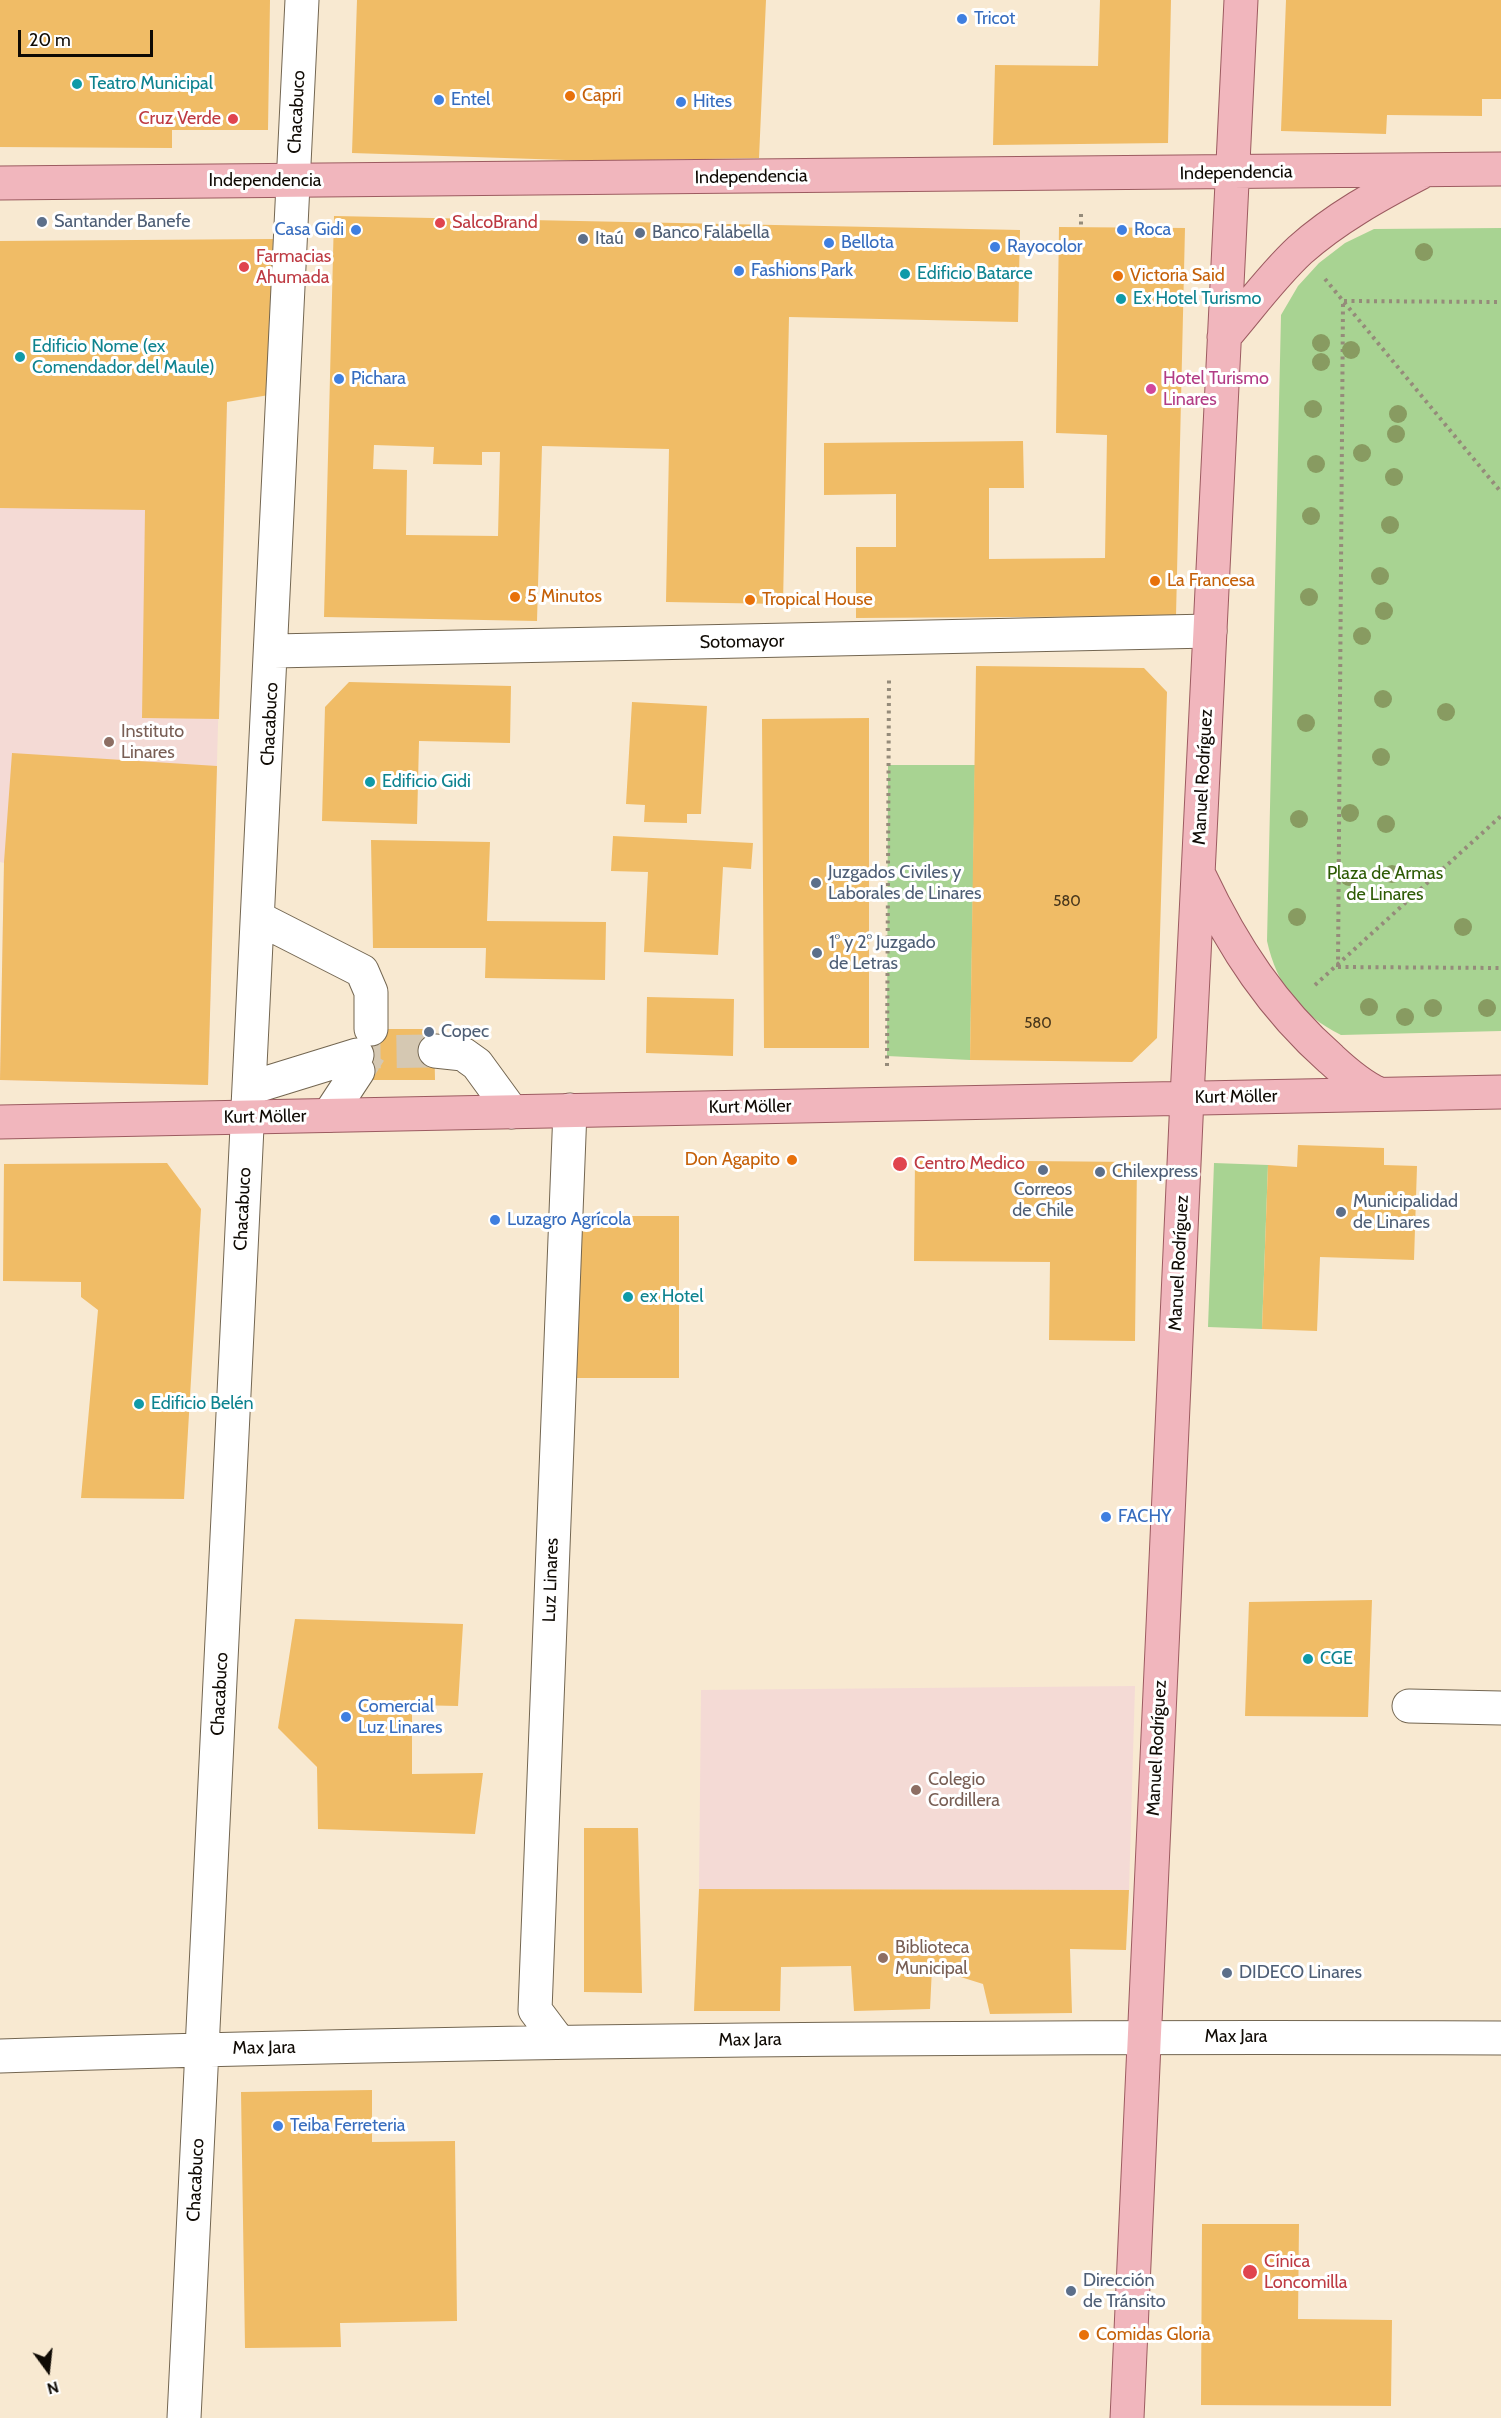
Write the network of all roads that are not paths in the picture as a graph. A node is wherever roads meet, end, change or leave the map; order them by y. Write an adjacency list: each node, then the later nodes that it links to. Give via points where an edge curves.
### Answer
1 (302, 0): 6 (street, Chacabuco)
2 (1241, 0): 5 (main road, Manuel Rodríguez)
3 (1501, 169): 4 (main road, Independencia)
4 (1424, 170): 5 (main road, Independencia); 8 (main road, via 1359,205 1301,250)
5 (1233, 173): 6 (main road, Independencia); 8 (main road, Manuel Rodríguez)
6 (294, 181): 7 (main road, Independencia); 10 (street, Chacabuco)
7 (0, 183)
8 (1224, 337): 9 (main road, Manuel Rodríguez)
9 (1210, 631): 10 (street, Sotomayor); 11 (main road, Manuel Rodríguez)
10 (274, 651): 12 (street, Chacabuco)
11 (1198, 873): 16 (main road, via 1221,922 1281,1011 1344,1071); 17 (main road, Manuel Rodríguez)
12 (260, 919): 14 (street, via 362,971 371,992); 18 (street, Chacabuco)
13 (435, 1051): 20 (street, via 464,1054 477,1064)
14 (362, 1052): 18 (street); 21 (street)
15 (1501, 1092): 16 (main road, Kurt Möller)
16 (1379, 1094): 17 (main road, Kurt Möller)
17 (1187, 1098): 19 (main road, Kurt Möller); 25 (main road, Manuel Rodríguez)
18 (249, 1103): 21 (main road, Kurt Möller); 22 (main road, Kurt Möller); 28 (street, Chacabuco)
19 (570, 1110): 20 (main road, Kurt Möller); 27 (street, Luz Linares, via 535,2010)
20 (513, 1112): 21 (main road, Kurt Möller)
21 (329, 1115)
22 (0, 1122)
23 (1409, 1706): 24 (street)
24 (1501, 1708)
25 (1144, 2037): 26 (street, Max Jara); 27 (street, Max Jara); 31 (main road, Manuel Rodríguez)
26 (1501, 2038)
27 (559, 2042): 28 (street, Max Jara)
28 (203, 2049): 29 (street, Max Jara); 30 (street, Chacabuco)
29 (0, 2056)
30 (184, 2418)
31 (1127, 2418)

